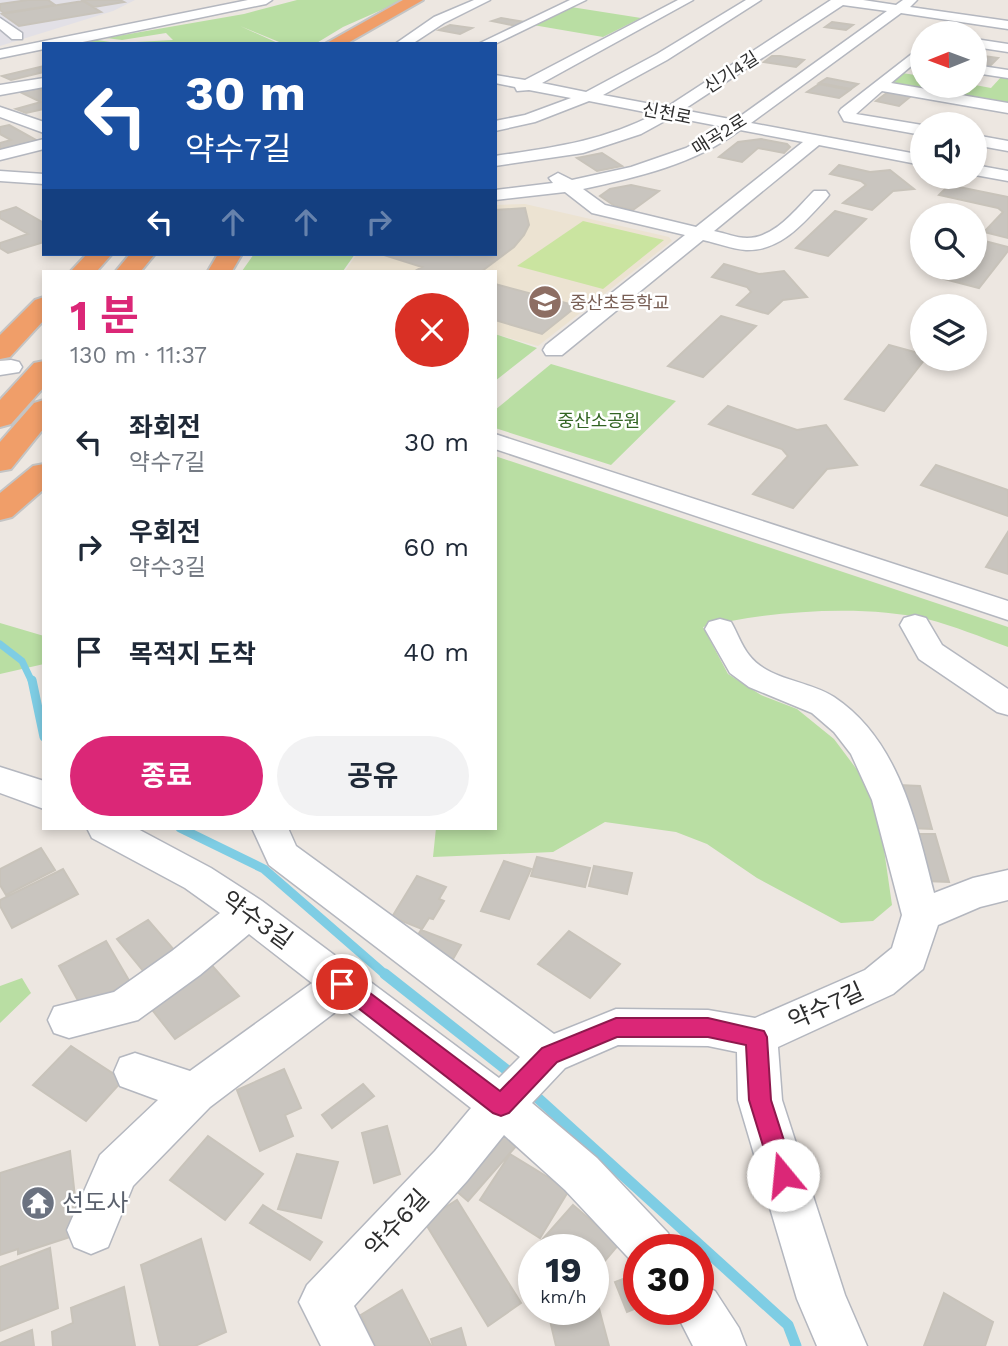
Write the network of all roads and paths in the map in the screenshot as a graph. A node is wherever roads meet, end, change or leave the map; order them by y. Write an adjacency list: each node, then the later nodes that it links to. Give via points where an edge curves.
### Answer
1 (266, 0): 14 (street)
2 (484, 0): 19 (street)
3 (580, 0): 20 (street)
4 (687, 0): 30 (street)
5 (755, 0): 34 (street)
6 (840, 0): 8 (street); 38 (street, 신기4길)
7 (423, 2): 17 (highway); 18 (highway)
8 (906, 4): 9 (street); 40 (street, 매곡2로)
9 (967, 13): 10 (street); 12 (street)
10 (958, 21)
11 (0, 22): 13 (street)
12 (1008, 25)
13 (17, 36)
14 (94, 36): 15 (street, via 111,42); 16 (street)
15 (147, 38)
16 (62, 42)
17 (337, 42)
18 (363, 42)
19 (405, 42)
20 (489, 42)
21 (987, 45): 23 (street)
22 (42, 46): 24 (street)
23 (1008, 48)
24 (0, 54)
25 (910, 63): 31 (street)
26 (987, 71): 27 (street)
27 (1008, 74)
28 (497, 79): 30 (street, 신천로)
29 (42, 82): 32 (street)
30 (527, 85): 33 (street); 34 (street, 신천로)
31 (879, 86): 36 (street); 42 (street, via 847,112 849,118)
32 (0, 90)
33 (497, 97)
34 (588, 98): 38 (street, 신천로); 39 (street, via 540,117)
35 (33, 103): 37 (street)
36 (1008, 108)
37 (0, 111): 41 (street)
38 (668, 113): 40 (street, 신천로); 48 (street, 신기4길, via 610,140)
39 (497, 126)
40 (736, 126): 43 (street, 신천로); 55 (street, 매곡2로, via 668,162)
41 (42, 127)
42 (910, 128)
43 (816, 140): 49 (street, 신천로); 58 (street)
44 (987, 142): 46 (street)
45 (42, 144): 47 (street)
46 (1008, 146)
47 (0, 155)
48 (532, 157): 50 (street, 신기4길); 55 (street)
49 (910, 158)
50 (497, 161)
51 (987, 172): 53 (street)
52 (0, 176): 54 (street)
53 (1008, 176)
54 (42, 178)
55 (568, 186): 56 (street, 매곡2로); 58 (street, via 599,209)
56 (497, 195)
57 (820, 195): 58 (street, via 769,242 738,243)
58 (699, 233): 66 (street)
59 (98, 256): 61 (highway)
60 (155, 262): 62 (highway)
61 (84, 270)
62 (131, 270)
63 (42, 307): 65 (highway)
64 (42, 307): 67 (highway)
65 (0, 331)
66 (554, 350)
67 (4, 362)
68 (42, 371): 70 (highway)
69 (42, 411): 72 (highway)
70 (0, 418)
71 (497, 442): 75 (street)
72 (0, 462)
73 (42, 475): 74 (highway)
74 (0, 510)
75 (1008, 611)
76 (915, 625): 78 (street, via 930,652)
77 (720, 629): 85 (street, via 740,665 770,684 822,705 852,730 877,766)
78 (1008, 704)
79 (0, 780): 80 (street)
80 (42, 795)
81 (109, 830): 84 (street, 약수3길, via 198,878)
82 (271, 830): 89 (street, via 282,855)
83 (1008, 886): 85 (street, via 973,893)
84 (248, 912): 86 (street, 약수3길); 87 (street, via 124,1007)
85 (921, 915): 88 (street, 약수7길, via 909,957 880,982)
86 (342, 984): 91 (street); 92 (street, 약수3길)
87 (69, 1020)
88 (757, 1037): 89 (street, via 708,1028 616,1027); 98 (street, via 760,1100 822,1299)
89 (550, 1055): 92 (street)
90 (135, 1072): 91 (street)
91 (195, 1093): 93 (street, via 116,1171)
92 (501, 1105): 94 (street, 약수3길, via 582,1174); 96 (street, 약수6길, via 451,1166 324,1302)
93 (90, 1230)
94 (636, 1234)
95 (708, 1325): 97 (street)
96 (349, 1346)
97 (721, 1346)
98 (842, 1346)

